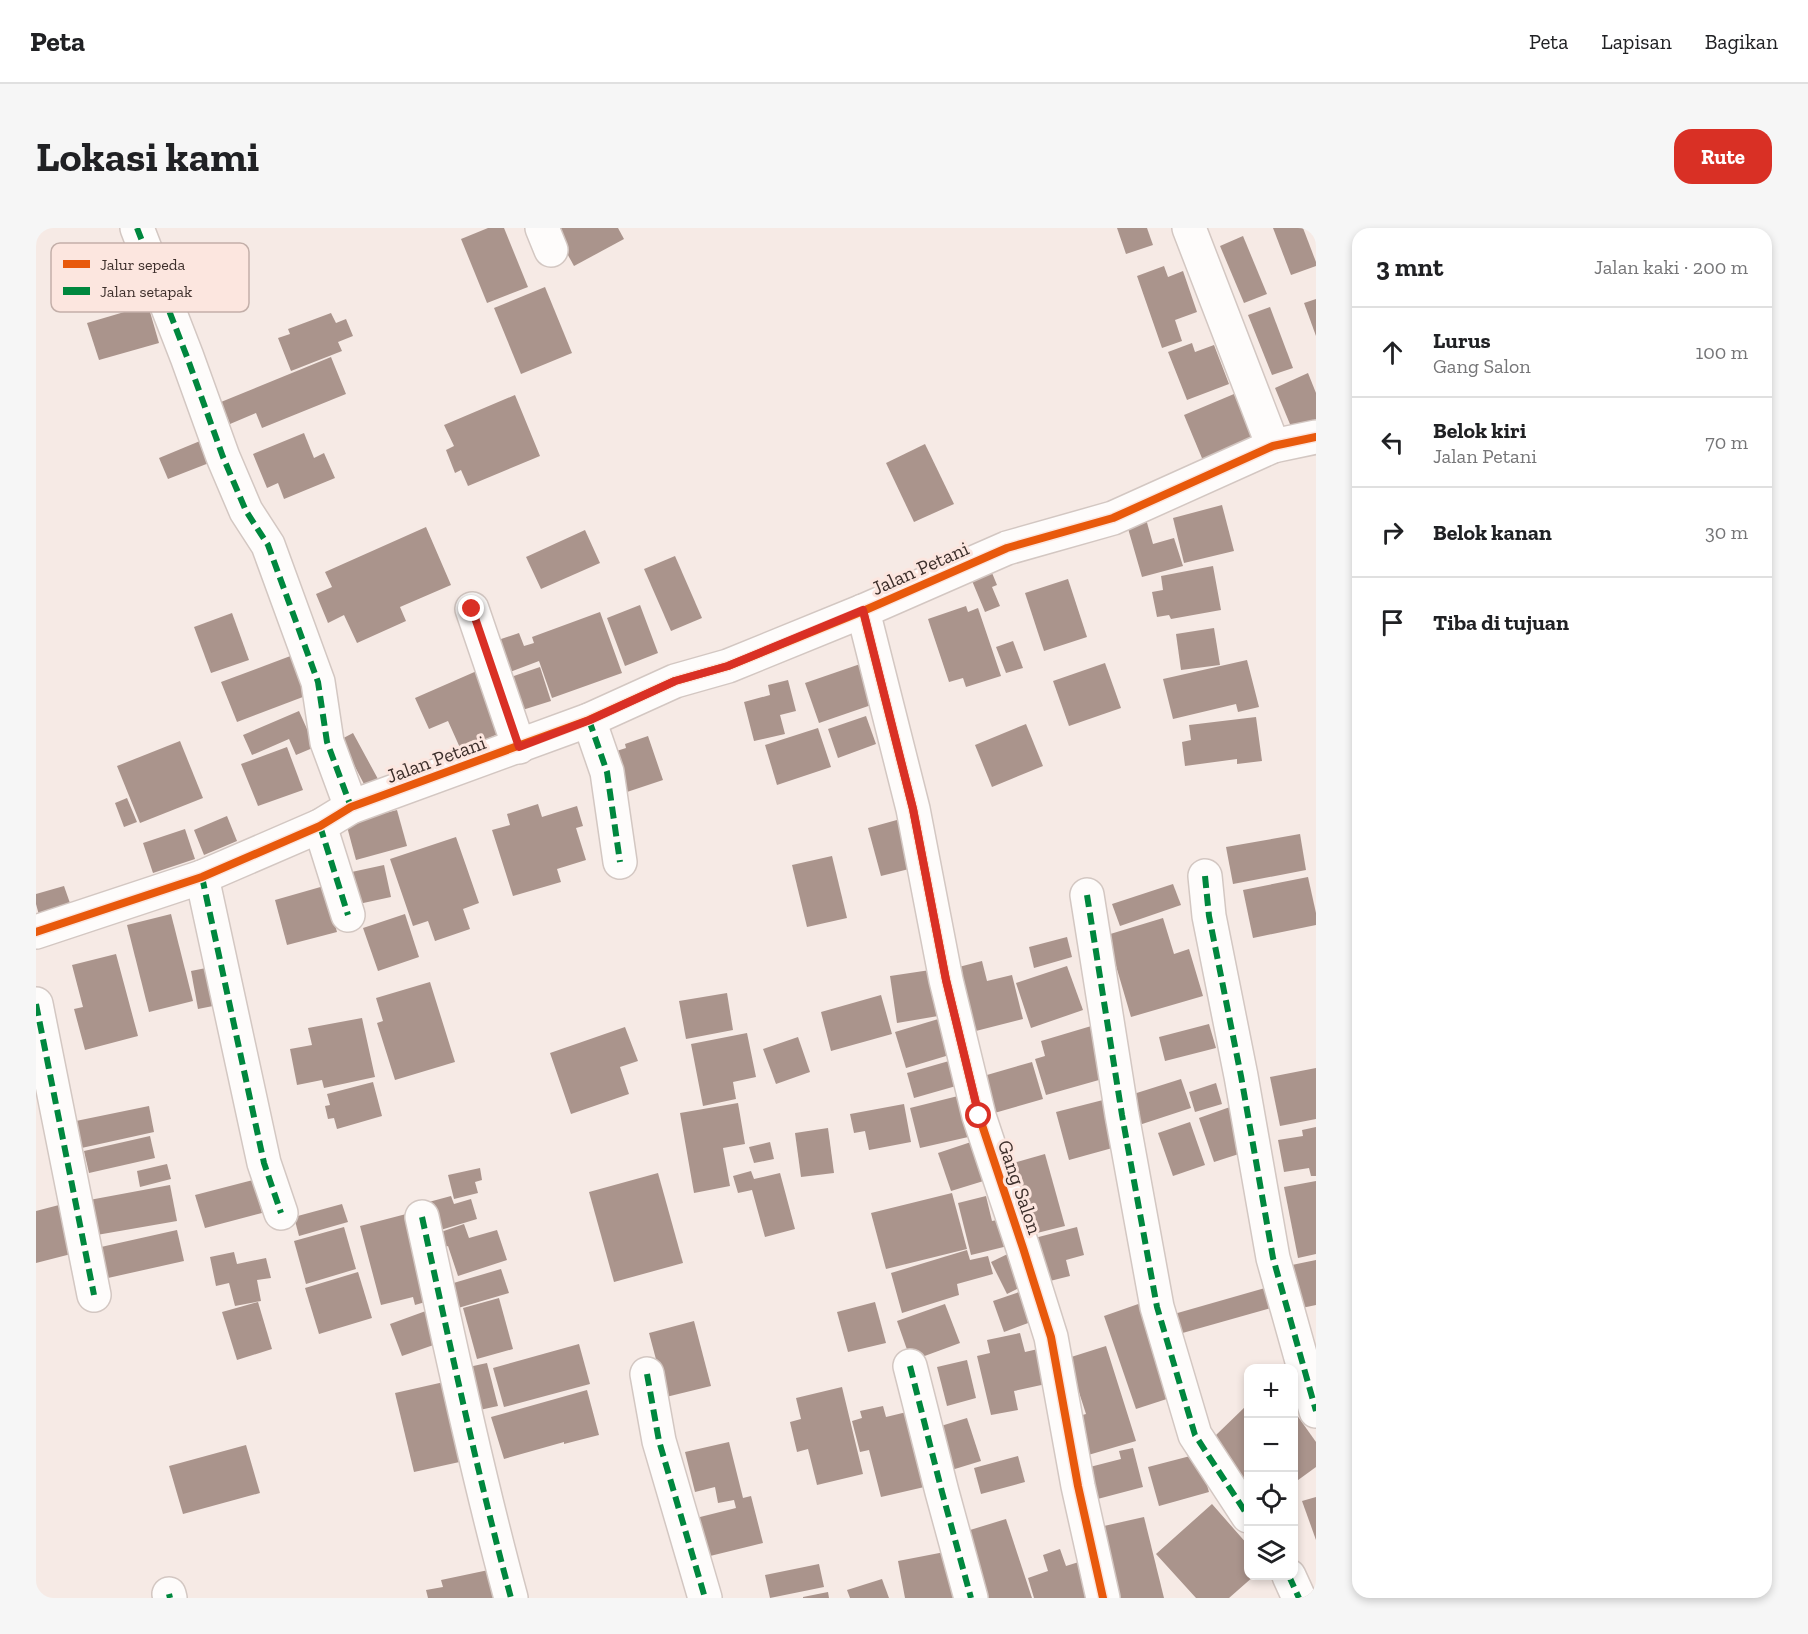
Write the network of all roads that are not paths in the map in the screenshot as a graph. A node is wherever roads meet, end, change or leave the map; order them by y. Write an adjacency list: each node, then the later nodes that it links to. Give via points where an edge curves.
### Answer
1 (137, 228): 3 (street)
2 (1189, 228): 6 (street)
3 (143, 243)
4 (170, 312): 11 (street, via 223,458 246,511 268,545 318,682 327,742)
5 (1316, 437): 6 (street, Jalan Petani)
6 (1273, 446): 8 (street, Jalan Petani, via 1113,518 1007,548)
7 (472, 609): 10 (street)
8 (863, 610): 9 (street, Jalan Petani, via 728,666 675,681); 31 (street, Gang Salon, via 913,809 946,980 979,1116 1051,1337)
9 (590, 720): 10 (street, Jalan Petani); 13 (street, via 607,772)
10 (519, 747): 11 (street, Jalan Petani)
11 (351, 807): 12 (street, Jalan Petani)
12 (320, 826): 15 (street, Jalan Petani); 17 (street)
13 (620, 862)
14 (1205, 876): 25 (street, via 1209,916 1273,1258)
15 (202, 877): 18 (street, Jalan Petani); 20 (street, via 264,1163)
16 (1087, 895): 26 (street, via 1157,1307 1195,1435)
17 (348, 915)
18 (36, 932)
19 (36, 1004): 22 (street)
20 (281, 1213)
21 (422, 1217): 28 (street, via 465,1415)
22 (94, 1295)
23 (910, 1366): 30 (street)
24 (647, 1374): 29 (street, via 659,1441)
25 (1316, 1411)
26 (1244, 1510)
27 (1291, 1580): 32 (street)
28 (511, 1598)
29 (705, 1598)
30 (971, 1598)
31 (1103, 1598)
32 (1299, 1598)

